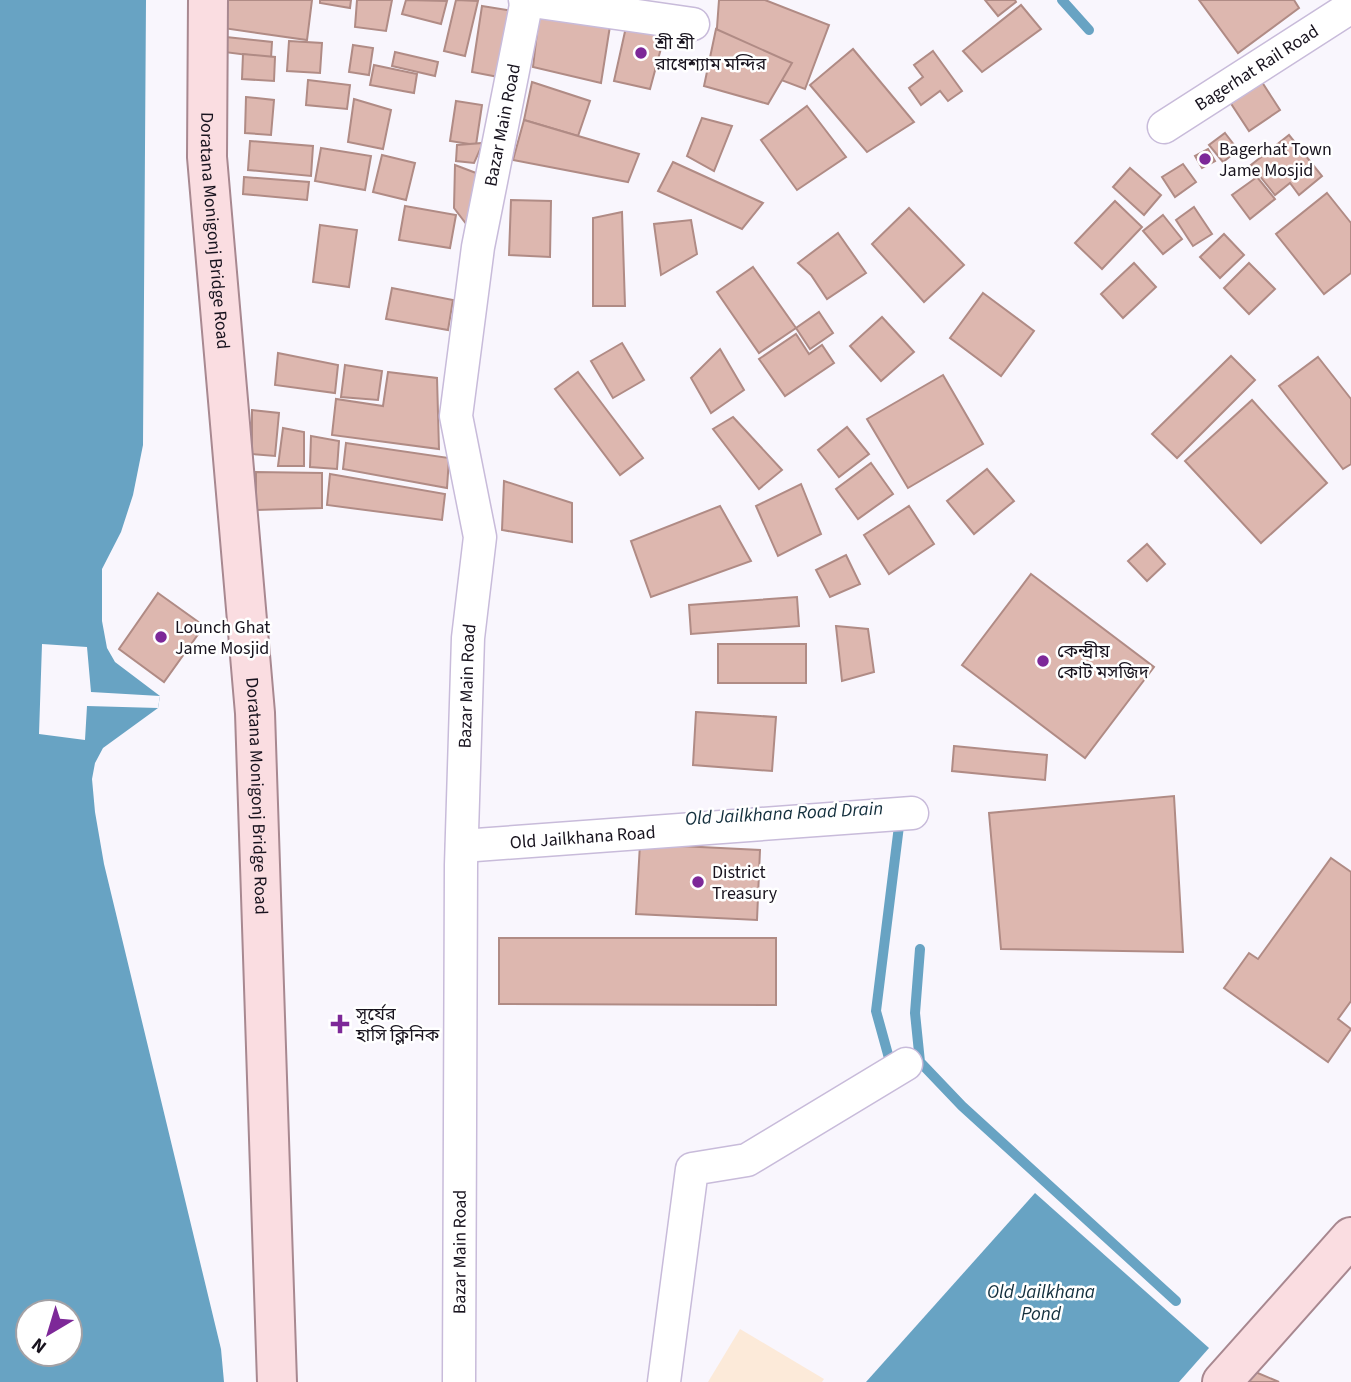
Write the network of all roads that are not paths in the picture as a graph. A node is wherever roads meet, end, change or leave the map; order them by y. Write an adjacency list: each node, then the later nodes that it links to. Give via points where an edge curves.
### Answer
1 (208, 0): 10 (main road, Doratana Monigonj Bridge Road, via 207,157 256,713)
2 (526, 0): 4 (street); 7 (street, Bazar Main Road, via 478,247 456,416 480,537 468,638)
3 (1351, 7): 5 (street, Bagerhat Rail Road)
4 (693, 24)
5 (1164, 127)
6 (912, 813): 7 (street, Old Jailkhana Road)
7 (462, 846): 11 (street, Bazar Main Road)
8 (906, 1064): 12 (street, via 747,1160 692,1169)
9 (1350, 1238): 13 (main road)
10 (277, 1382)
11 (459, 1382)
12 (664, 1382)
13 (1222, 1382)

